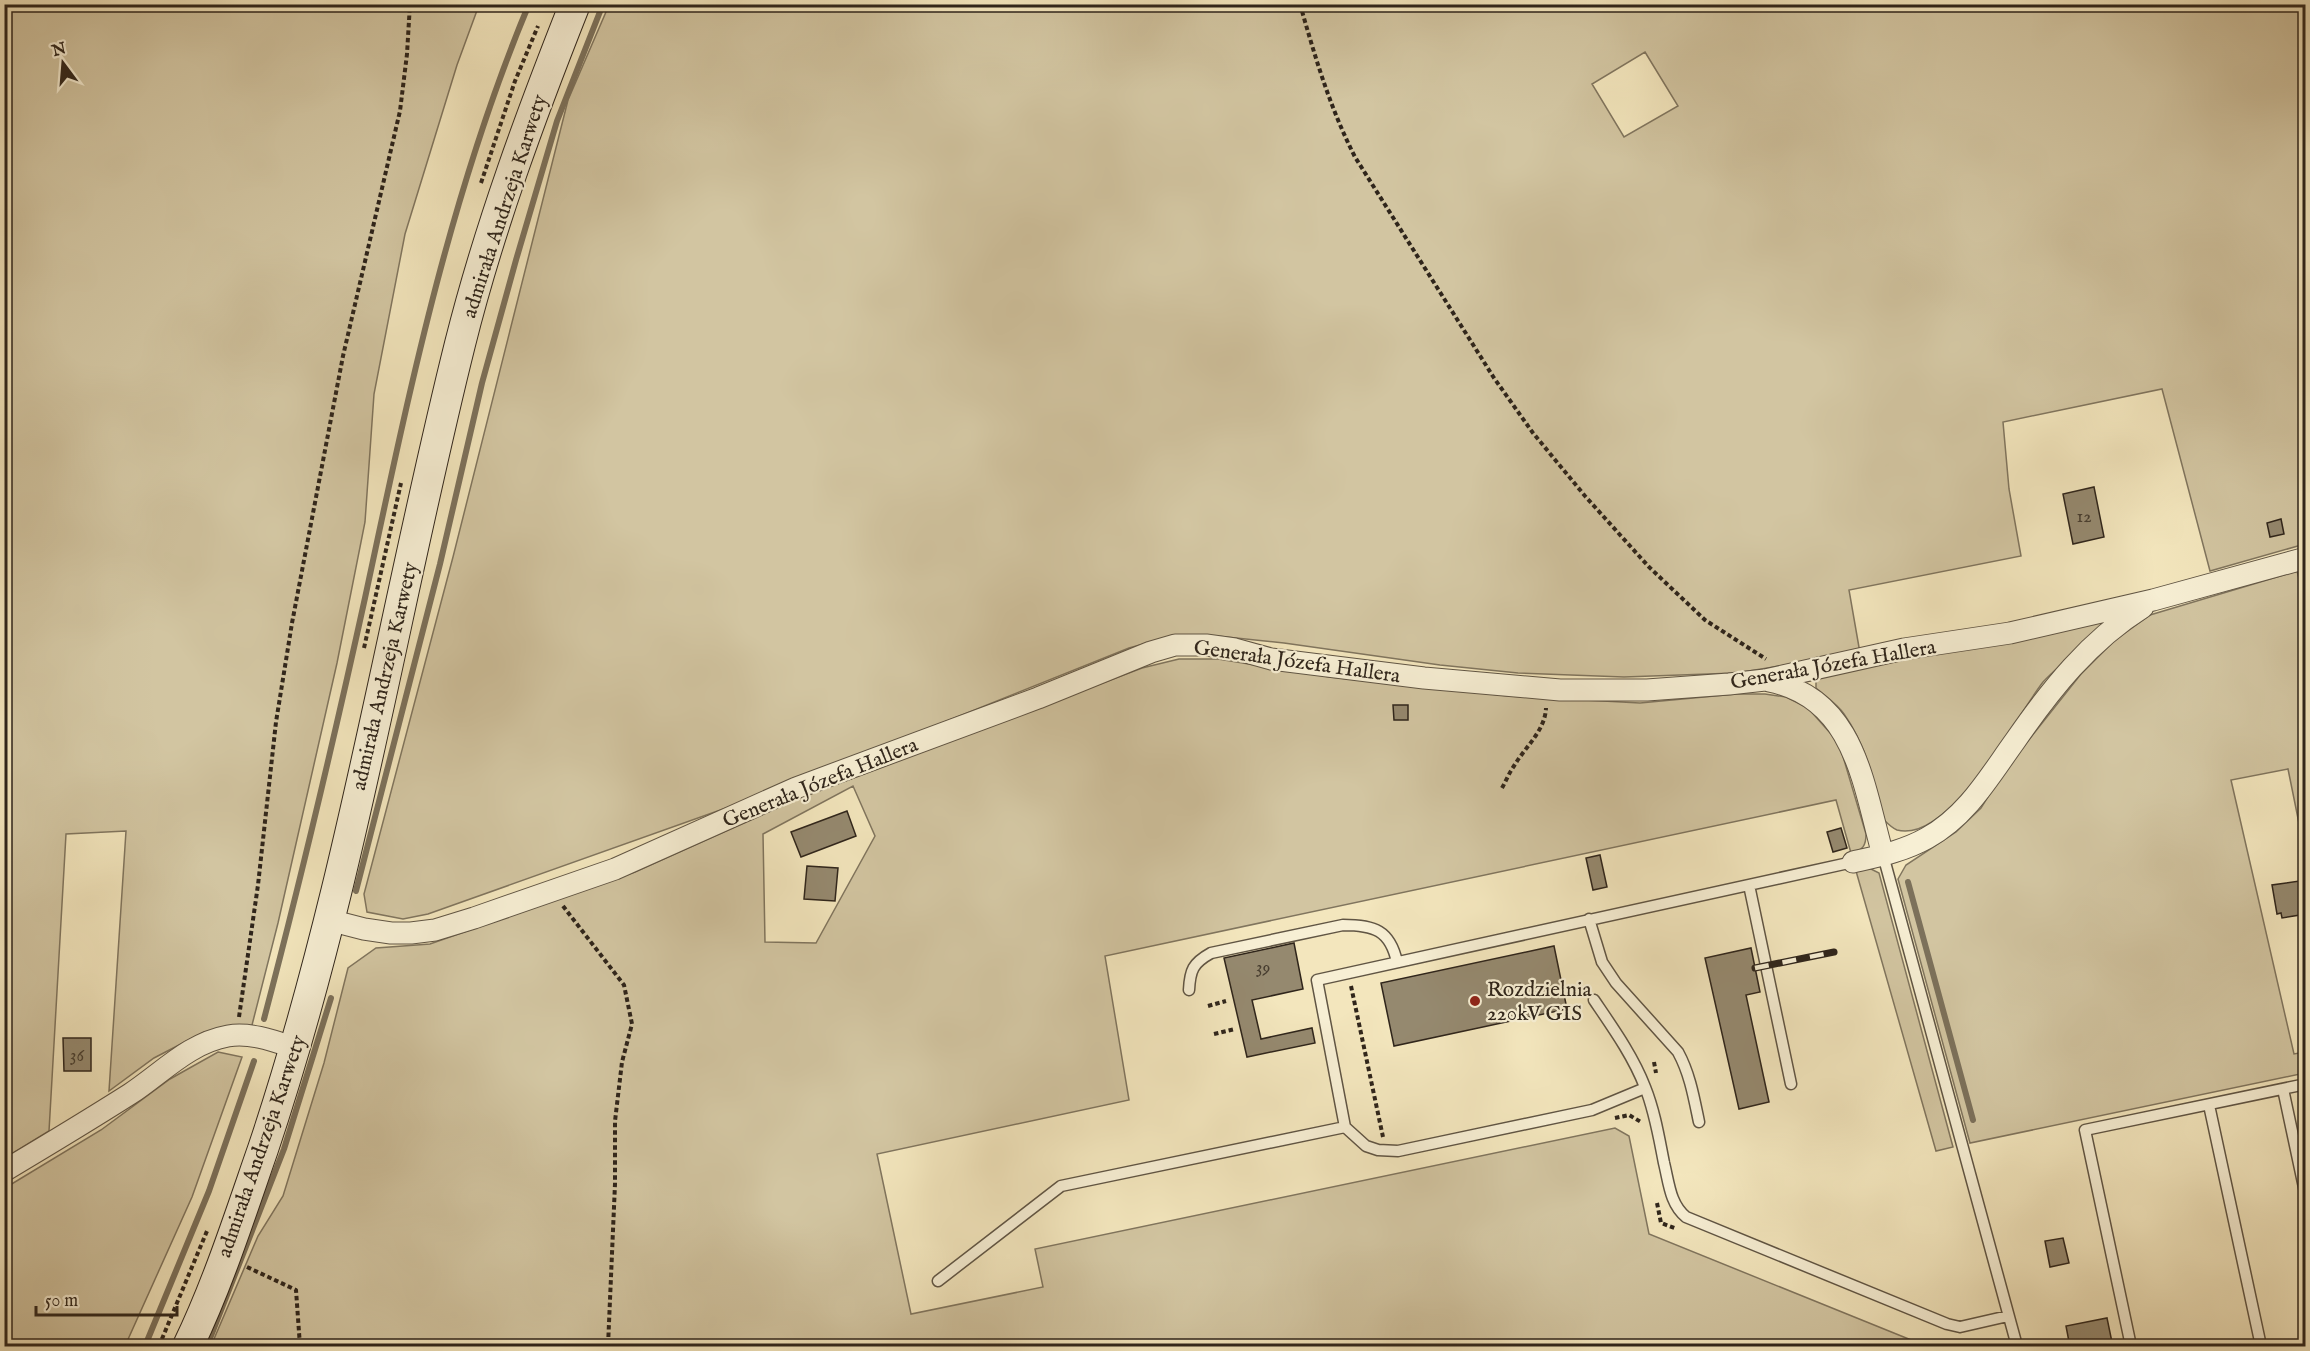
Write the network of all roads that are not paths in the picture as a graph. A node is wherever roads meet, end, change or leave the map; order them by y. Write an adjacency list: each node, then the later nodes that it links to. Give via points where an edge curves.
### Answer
1 (576, 4): 9 (main road, admirała Andrzeja Karwety, via 541,91 476,284)
2 (2306, 558): 3 (street, Generała Józefa Hallera)
3 (2153, 600): 4 (street, Generała Józefa Hallera, via 2010,633 1904,650); 5 (street, via 2120,621 2082,655 2041,704 1971,802 1950,822 1907,848)
4 (1765, 680): 5 (street, via 1802,691 1837,722 1851,745); 9 (street, Generała Józefa Hallera, via 1647,690 1546,689 1324,666 1206,645 1175,645 796,788 615,869 435,930 391,933)
5 (1883, 855): 6 (street); 24 (lane)
6 (1853, 862): 7 (lane)
7 (1749, 885): 8 (lane); 14 (lane)
8 (1589, 919): 10 (lane); 19 (lane, via 1602,962 1684,1063)
9 (329, 920): 13 (main road, admirała Andrzeja Karwety)
10 (1397, 962): 11 (lane, via 1394,947 1384,933 1364,925 1343,925 1211,953 1198,961 1190,975); 20 (lane, via 1317,980)
11 (1189, 990)
12 (1594, 1000): 16 (lane)
13 (295, 1048): 21 (street, via 251,1036 204,1042); 25 (main road, admirała Andrzeja Karwety, via 241,1214)
14 (1791, 1084)
15 (2306, 1084): 17 (lane)
16 (1646, 1088): 20 (lane, via 1592,1110 1398,1151 1366,1146); 24 (lane, via 1672,1197 1686,1217 1947,1324 1960,1327)
17 (2283, 1089): 18 (lane); 22 (lane)
18 (2209, 1105): 27 (lane, via 2085,1130); 28 (lane)
19 (1699, 1122)
20 (1345, 1126): 23 (lane, via 1061,1186)
21 (4, 1172)
22 (2306, 1197)
23 (938, 1281)
24 (2008, 1316): 26 (lane)
25 (188, 1347)
26 (2017, 1347)
27 (2131, 1347)
28 (2261, 1347)

